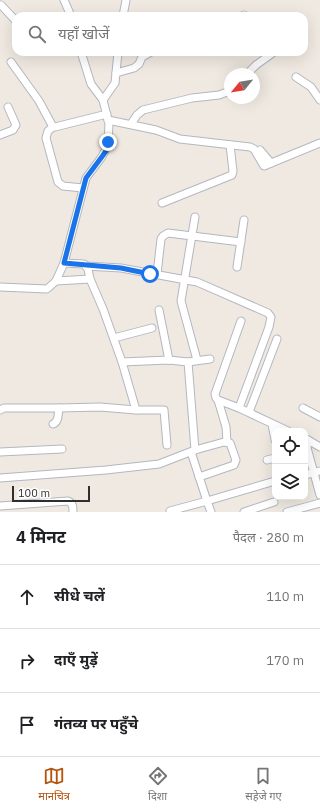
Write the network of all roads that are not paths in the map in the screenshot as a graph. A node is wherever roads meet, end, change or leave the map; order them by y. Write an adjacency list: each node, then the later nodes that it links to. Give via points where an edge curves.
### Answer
1 (64, 0): 4 (street)
2 (126, 0): 5 (street)
3 (1, 4): 6 (street)
4 (69, 12)
5 (124, 12)
6 (12, 16)
7 (82, 56): 16 (street, via 90,84)
8 (118, 56): 13 (street)
9 (144, 56): 13 (street, via 134,68)
10 (268, 56): 12 (street)
11 (11, 62): 21 (street)
12 (253, 68)
13 (116, 73): 16 (street, via 114,86)
14 (296, 77): 17 (street, via 311,87)
15 (224, 93): 20 (street, via 143,110)
16 (103, 100): 19 (street)
17 (320, 100)
18 (8, 107): 22 (street, via 16,125 13,130)
19 (108, 117): 20 (street); 21 (street); 25 (street, via 106,151 86,178)
20 (131, 124): 24 (street, via 180,139)
21 (53, 126): 25 (street, via 46,138 58,182 64,186)
22 (0, 135)
23 (320, 142): 24 (street, via 266,165 262,165 257,147)
24 (230, 145): 26 (street, via 232,175)
25 (83, 188): 31 (street)
26 (162, 203)
27 (195, 217): 29 (street)
28 (244, 220): 30 (street)
29 (192, 236): 30 (street); 34 (street, via 168,233 163,236); 36 (street)
30 (241, 242): 33 (street)
31 (64, 263): 32 (street); 37 (street)
32 (86, 266): 34 (street); 35 (street)
33 (237, 267)
34 (157, 274): 36 (street)
35 (90, 279): 37 (street); 42 (street)
36 (184, 279): 46 (street, via 182,308); 51 (street, via 205,285 268,313 271,317)
37 (56, 281): 38 (street, via 47,289)
38 (0, 287)
39 (159, 310): 45 (street)
40 (241, 321): 49 (street, via 215,394)
41 (152, 328): 42 (street)
42 (114, 338): 47 (street)
43 (277, 339): 55 (street)
44 (210, 359): 46 (street)
45 (169, 360): 47 (street); 48 (street)
46 (197, 360): 48 (street)
47 (122, 362): 54 (street)
48 (188, 362): 67 (street)
49 (218, 400): 51 (street); 61 (street, via 226,427)
50 (59, 408): 53 (street); 54 (street, via 100,407); 57 (street, via 58,420)
51 (239, 408): 55 (street)
52 (303, 408): 56 (street)
53 (0, 410)
54 (136, 410): 63 (street, via 164,410)
55 (249, 412): 58 (street)
56 (320, 417)
57 (53, 424)
58 (272, 424): 59 (street); 60 (street)
59 (273, 428)
60 (281, 428)
61 (227, 442): 67 (street); 72 (street, via 230,443 236,460 234,465)
62 (308, 444): 64 (street)
63 (167, 445)
64 (320, 447)
65 (62, 449): 68 (street)
66 (308, 449): 71 (street)
67 (193, 451): 72 (street); 73 (street, via 159,464)
68 (0, 452)
69 (272, 459): 70 (street)
70 (267, 460)
71 (317, 472): 75 (street)
72 (199, 477): 76 (street)
73 (0, 478)
74 (272, 482): 76 (street)
75 (320, 494)
76 (207, 501): 81 (street); 82 (street)
77 (274, 502): 83 (street)
78 (320, 503): 84 (street)
79 (0, 506): 80 (street, via 68,501 73,505)
80 (74, 512)
81 (169, 512)
82 (211, 512)
83 (244, 512)
84 (287, 512)

